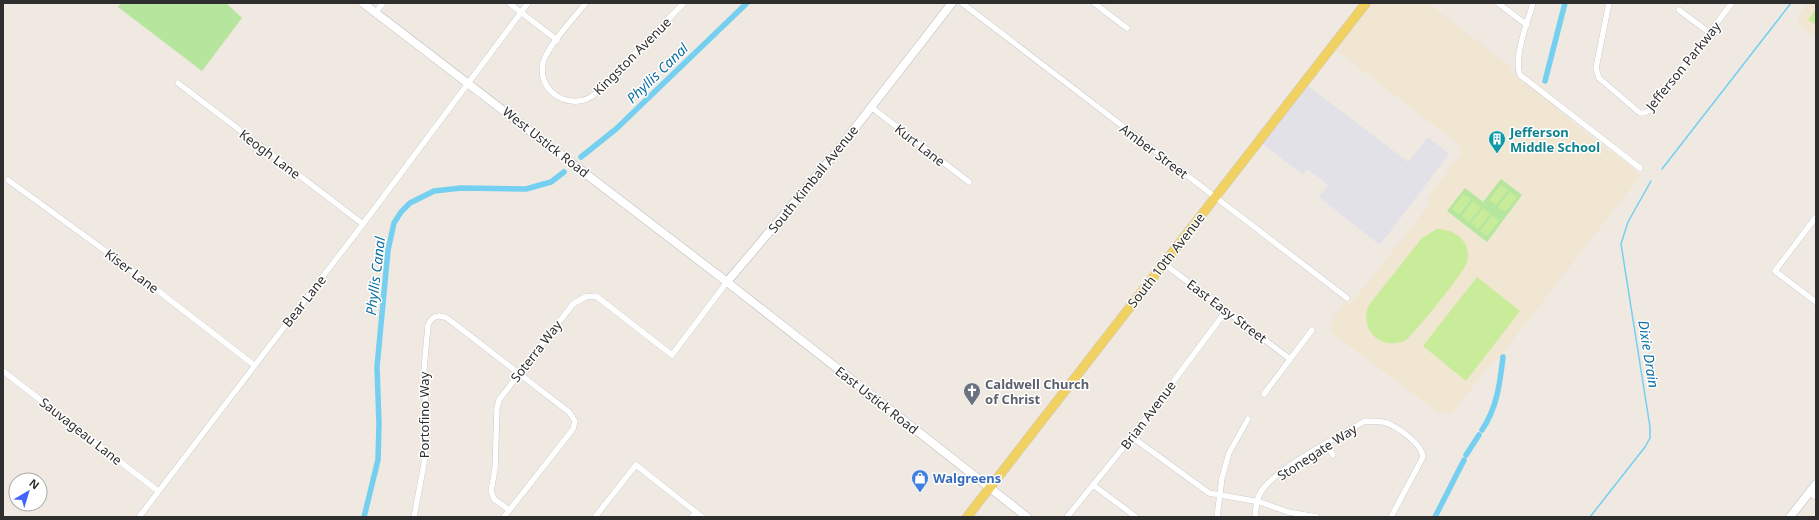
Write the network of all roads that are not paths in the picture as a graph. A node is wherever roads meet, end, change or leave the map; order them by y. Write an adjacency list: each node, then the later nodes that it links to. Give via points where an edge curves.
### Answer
1 (363, 3): 17 (main road, West Ustick Road)
2 (383, 3): 17 (street)
3 (509, 3): 16 (street)
4 (528, 3): 16 (street, Bear Lane)
5 (586, 3): 21 (street)
6 (684, 3): 21 (street, Kingston Avenue, via 587,100 564,100 544,82 543,62)
7 (952, 3): 24 (main road, South Kimball Avenue)
8 (962, 3): 28 (street, Amber Street)
9 (1094, 3): 19 (street)
10 (1366, 3): 28 (main road, South 10th Avenue)
11 (1498, 3): 18 (street)
12 (1533, 3): 18 (street)
13 (1609, 3): 20 (street, Jefferson Parkway, via 1596,68 1599,78 1640,113 1650,110)
14 (1732, 3): 20 (street, Jefferson Parkway)
15 (1679, 10): 20 (street)
16 (521, 12): 21 (street); 23 (street, Bear Lane)
17 (376, 13): 23 (main road, West Ustick Road)
18 (1527, 25): 25 (street, via 1517,68 1520,75)
19 (1127, 28)
20 (1710, 33)
21 (556, 40)
22 (178, 83): 30 (street, Keogh Lane)
23 (468, 83): 30 (street, Bear Lane); 32 (main road, West Ustick Road)
24 (871, 107): 27 (street, Kurt Lane); 32 (main road, South Kimball Avenue)
25 (1640, 168)
26 (8, 180): 39 (street, Kiser Lane, via 126,266)
27 (969, 182)
28 (1215, 197): 31 (main road, South 10th Avenue); 33 (street, Amber Street)
29 (1816, 218): 34 (street, via 1775,271)
30 (363, 224): 39 (street, Bear Lane)
31 (1163, 264): 35 (street, East Easy Street); 49 (main road, South 10th Avenue)
32 (728, 282): 37 (street, South Kimball Avenue); 49 (main road, East Ustick Road)
33 (1347, 298)
34 (1816, 302)
35 (1226, 311): 38 (street, East Easy Street); 44 (street, Brian Avenue)
36 (1312, 330): 38 (street)
37 (672, 355): 41 (street, Soterra Way, via 596,296 585,297 572,304)
38 (1290, 359): 42 (street)
39 (254, 365): 50 (street, Bear Lane)
40 (3, 371): 50 (street, Sauvageau Lane)
41 (518, 374): 54 (street, Soterra Way, via 501,397 497,408 495,469 491,491 494,499); 54 (street, via 569,412 575,421 572,429); 57 (street, Portofino Way, via 447,318 436,316 430,319 424,369 424,464)
42 (1264, 394)
43 (1248, 419): 51 (street, via 1229,453)
44 (1132, 437): 48 (street, Brian Avenue); 51 (street, via 1188,480 1209,493)
45 (1326, 444): 46 (street); 53 (street, Stonegate Way, via 1286,469 1262,490); 68 (street, Stonegate Way, via 1365,421 1377,421 1388,424 1419,446 1423,457)
46 (1333, 455)
47 (1816, 484): 52 (main road)
48 (1093, 485): 63 (street, Brian Avenue); 64 (street)
49 (989, 488): 61 (main road, South 10th Avenue); 62 (main road, East Ustick Road)
50 (158, 491): 56 (street, Bear Lane)
51 (1220, 495): 53 (street); 65 (street)
52 (1813, 495): 69 (main road)
53 (1256, 502): 66 (street); 67 (street, via 1288,512)
54 (510, 510): 58 (street)
55 (694, 514): 59 (street, via 636,465); 60 (street)
56 (139, 517)
57 (414, 517)
58 (504, 517)
59 (595, 517)
60 (702, 517)
61 (967, 517)
62 (1027, 517)
63 (1067, 517)
64 (1136, 517)
65 (1217, 517)
66 (1255, 517)
67 (1317, 517)
68 (1391, 517)
69 (1790, 517)

